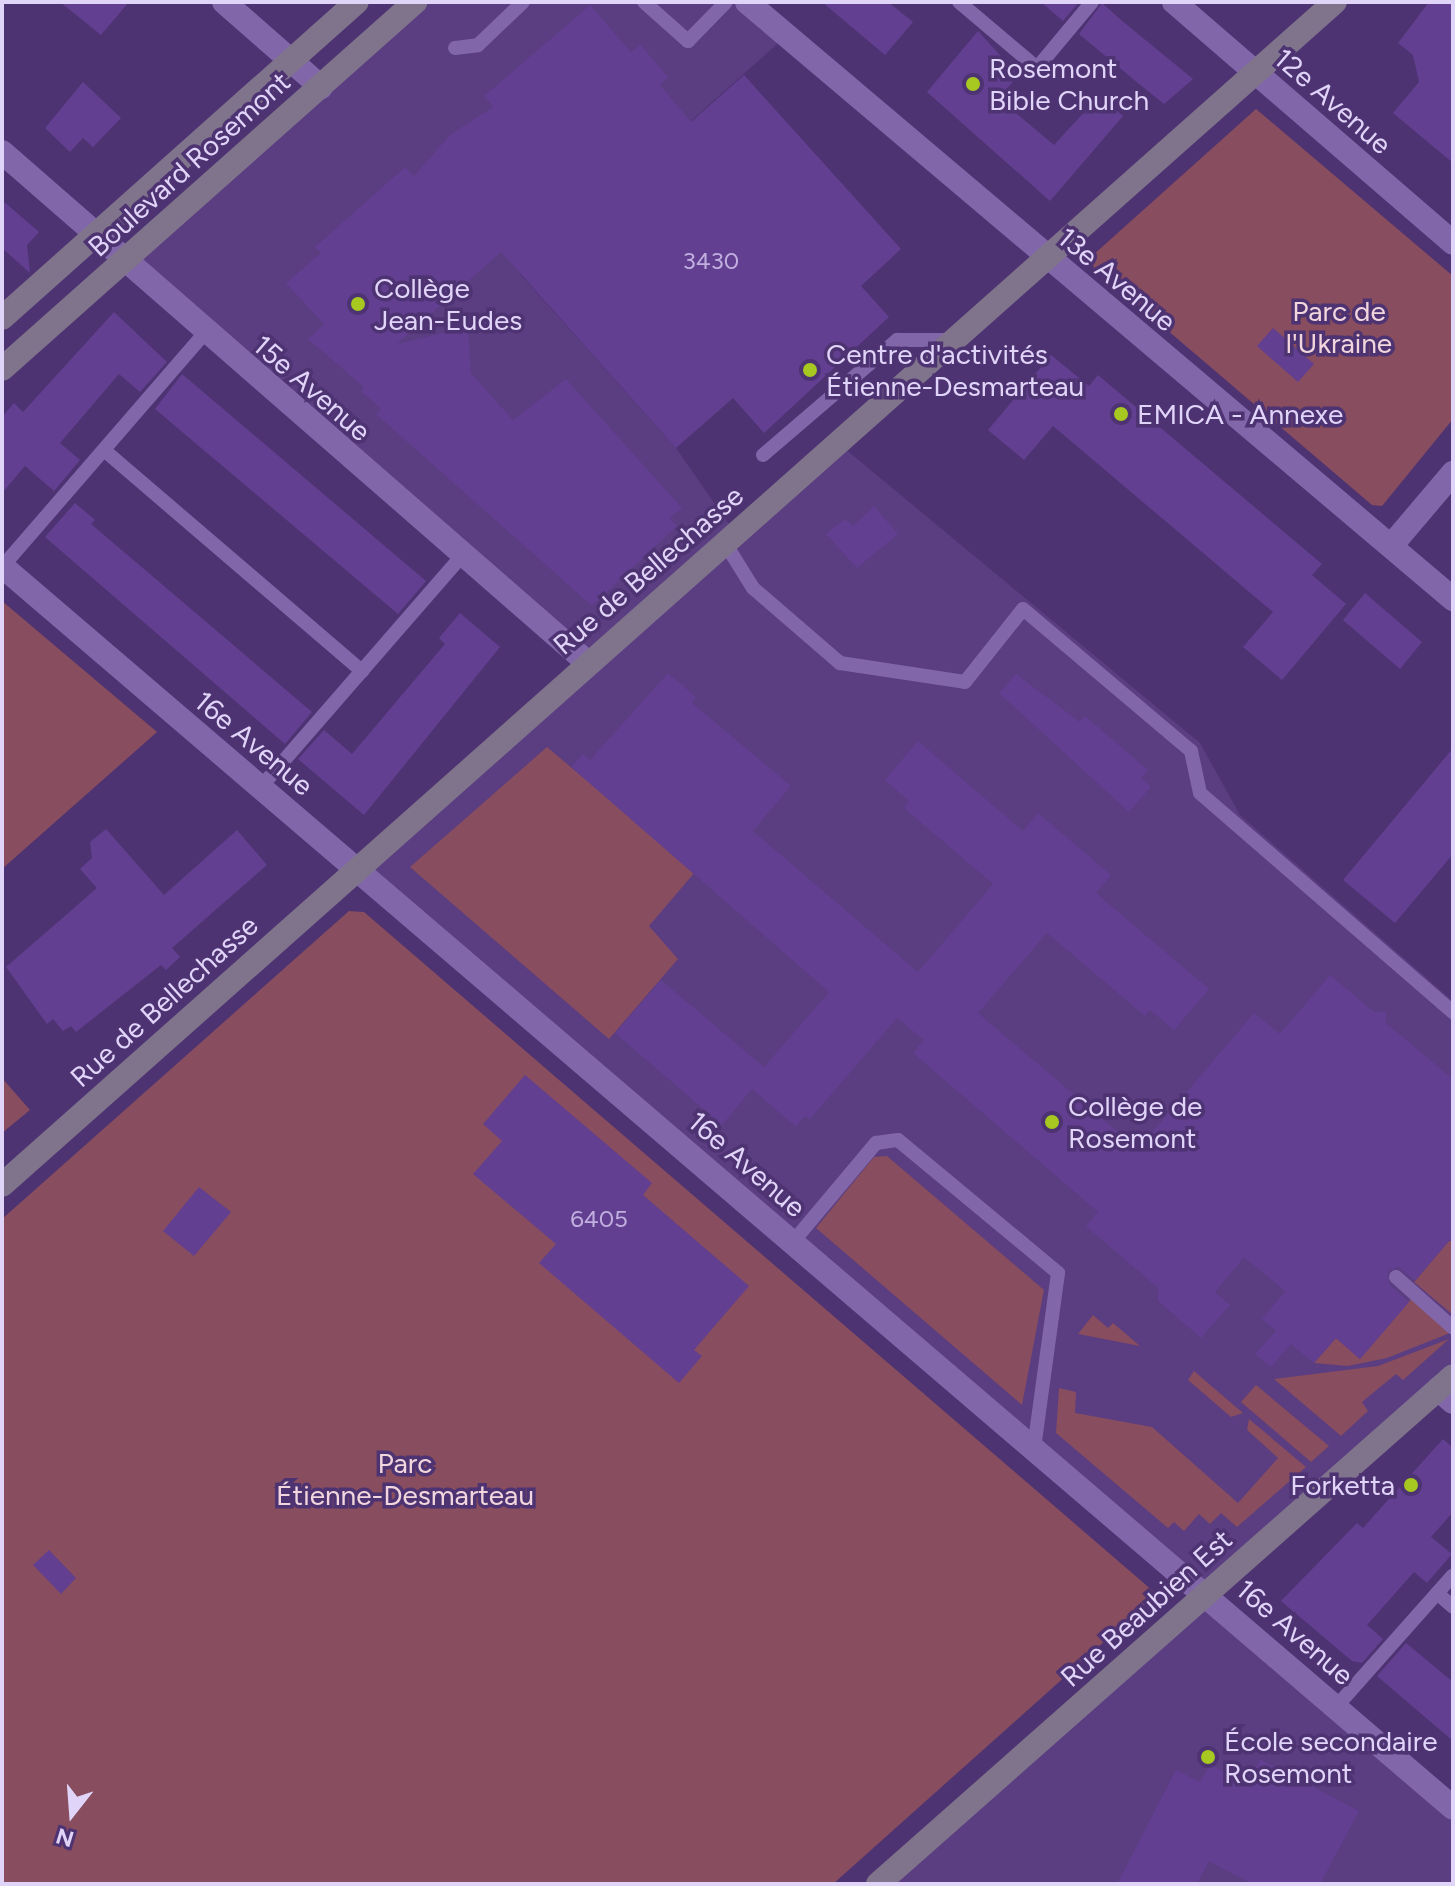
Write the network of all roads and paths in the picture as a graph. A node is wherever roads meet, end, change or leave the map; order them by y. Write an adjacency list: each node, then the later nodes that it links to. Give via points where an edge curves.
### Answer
1 (224, 2): 13 (street)
2 (357, 2): 13 (street, Boulevard Rosemont)
3 (415, 2): 15 (street, Boulevard Rosemont)
4 (523, 2): 12 (lane, via 478,45)
5 (644, 2): 6 (lane, via 688,41)
6 (726, 2)
7 (747, 2): 19 (street, 13e Avenue)
8 (959, 2): 9 (lane, via 1037,68)
9 (1092, 2)
10 (1174, 2): 14 (street, 12e Avenue)
11 (1335, 2): 14 (street, Rue de Bellechasse)
12 (455, 48)
13 (292, 61): 15 (street); 17 (street, Boulevard Rosemont)
14 (1253, 72): 18 (street, 12e Avenue); 19 (street, Rue de Bellechasse)
15 (321, 87): 20 (street, Boulevard Rosemont)
16 (2, 152): 17 (street, 15e Avenue)
17 (96, 235): 20 (street, 15e Avenue); 21 (street, Boulevard Rosemont)
18 (1453, 243)
19 (1045, 258): 23 (street, Rue de Bellechasse); 29 (street, 13e Avenue)
20 (122, 262): 22 (street, 15e Avenue); 24 (street, Boulevard Rosemont)
21 (2, 318)
22 (204, 334): 25 (lane); 30 (street, 15e Avenue)
23 (955, 340): 26 (lane, via 897,340); 28 (street, Rue de Bellechasse)
24 (2, 369)
25 (104, 450): 31 (lane); 34 (lane)
26 (763, 455)
27 (1453, 473): 29 (street)
28 (725, 543): 33 (street, Rue de Bellechasse); 37 (lane, via 753,588 840,663 965,682 1023,609 1191,751 1200,793)
29 (1391, 546): 32 (street, 13e Avenue)
30 (462, 556): 33 (street, 15e Avenue); 34 (lane)
31 (2, 566): 35 (street, 16e Avenue)
32 (1453, 599)
33 (588, 663): 36 (street, Rue de Bellechasse)
34 (362, 671): 35 (lane)
35 (260, 788): 36 (street, 16e Avenue)
36 (357, 869): 38 (street, Rue de Bellechasse); 39 (street, 16e Avenue)
37 (1453, 1012)
38 (2, 1185)
39 (792, 1243): 43 (street, 16e Avenue); 43 (lane, via 876,1143 898,1140 1058,1273)
40 (1396, 1277): 41 (lane)
41 (1453, 1328)
42 (1448, 1389): 46 (street, Rue Beaubien Est)
43 (1034, 1449): 46 (street, 16e Avenue)
44 (1453, 1575): 45 (lane)
45 (1437, 1593): 47 (lane); 48 (lane)
46 (1206, 1594): 48 (street, 16e Avenue); 50 (street, Rue Beaubien Est)
47 (1453, 1607)
48 (1336, 1707): 49 (street, 16e Avenue)
49 (1453, 1808)
50 (878, 1884)

